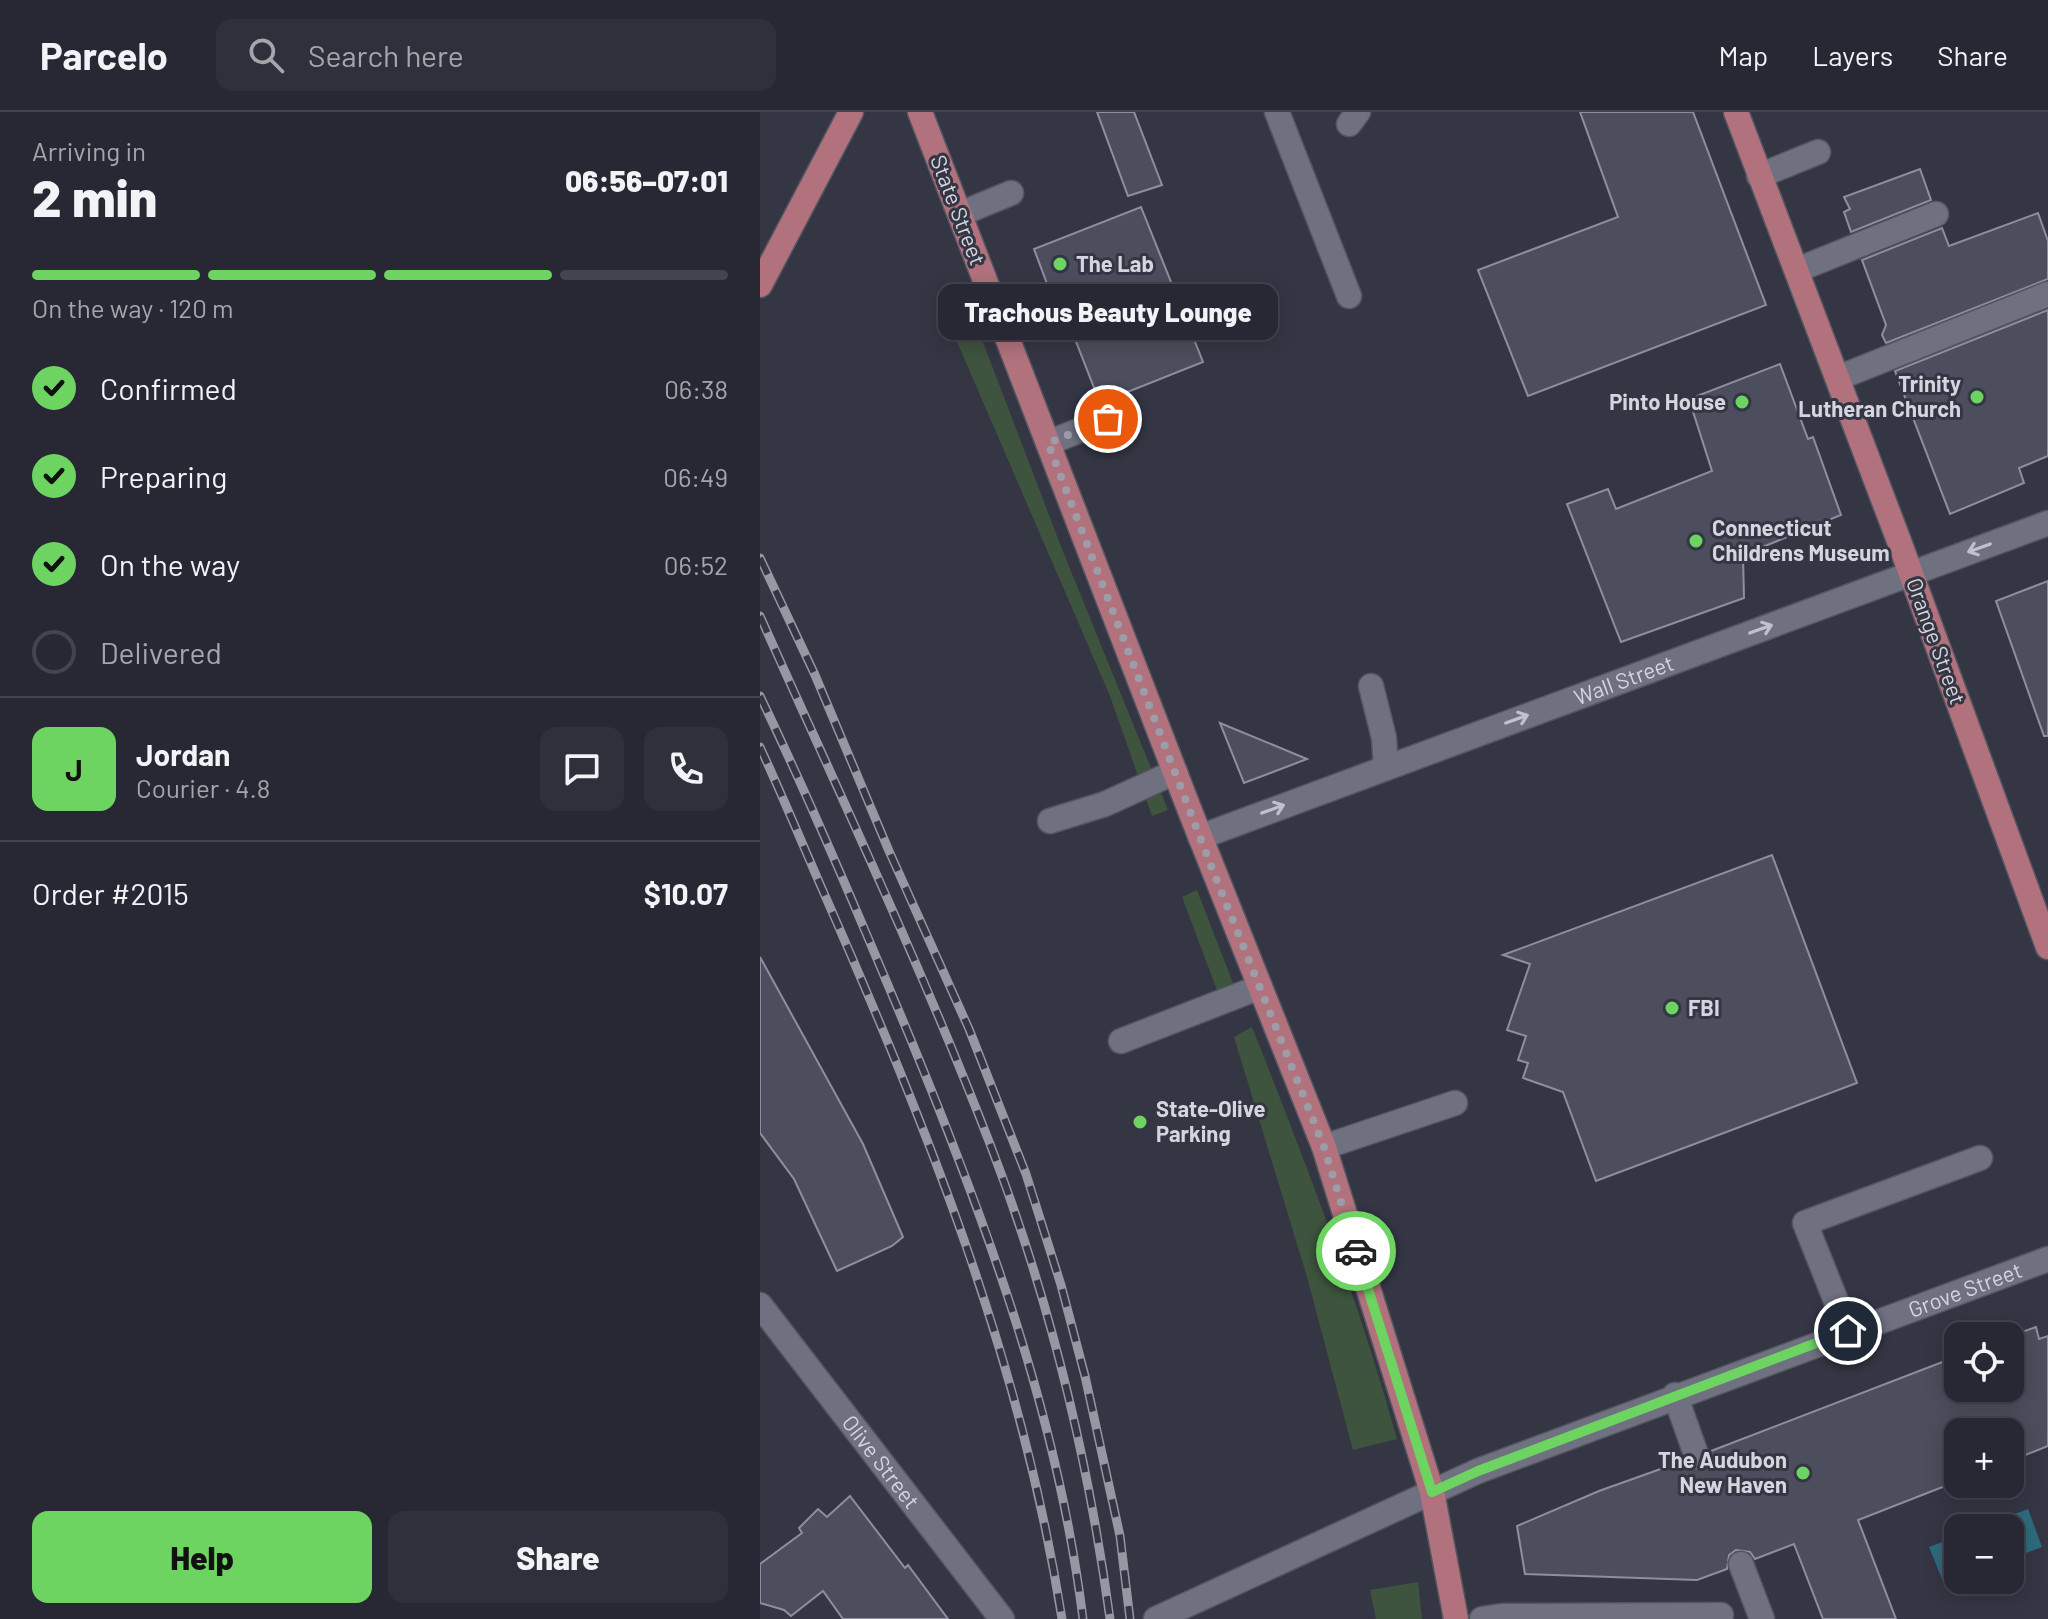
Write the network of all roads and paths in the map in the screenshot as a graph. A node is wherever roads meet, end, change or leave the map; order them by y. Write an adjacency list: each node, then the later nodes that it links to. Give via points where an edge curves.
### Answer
1 (851, 112): 11 (main road)
2 (920, 112): 8 (main road, State Street)
3 (1277, 112): 13 (street)
4 (1736, 112): 6 (main road, Orange Street)
5 (1818, 152): 6 (street)
6 (1759, 176): 10 (main road, Orange Street)
7 (1011, 193): 8 (street)
8 (960, 214): 16 (main road, State Street)
9 (1936, 214): 10 (street)
10 (1797, 270): 14 (main road, Orange Street)
11 (760, 285)
12 (2048, 294): 14 (street)
13 (1349, 296)
14 (1838, 378): 18 (main road, Orange Street)
15 (1108, 419): 16 (street)
16 (1048, 443): 21 (main road, State Street)
17 (2048, 523): 18 (street, Wall Street, one-way to 18)
18 (1911, 573): 20 (street, Wall Street, one-way to 18); 24 (main road, Orange Street)
19 (1371, 686): 20 (street)
20 (1386, 768): 23 (street, Wall Street, one-way to 20)
21 (1175, 772): 22 (street, via 1105,804); 23 (main road, State Street)
22 (1050, 821)
23 (1200, 837): 25 (main road, State Street)
24 (2048, 947)
25 (1260, 987): 26 (street); 28 (main road, State Street)
26 (1121, 1041)
27 (1455, 1103): 28 (street)
28 (1324, 1147): 35 (main road, State Street)
29 (1980, 1158): 32 (street, via 1805,1223)
30 (2048, 1259): 32 (street, Grove Street)
31 (760, 1305): 38 (street, Olive Street)
32 (1848, 1331): 33 (street, Grove Street)
33 (1675, 1395): 34 (street); 35 (street, Grove Street)
34 (1697, 1457)
35 (1432, 1492): 39 (street); 40 (main road, State Street)
36 (1741, 1564): 42 (street)
37 (1721, 1615): 41 (street)
38 (1002, 1619)
39 (1156, 1619)
40 (1456, 1619)
41 (1482, 1619)
42 (1762, 1619)

